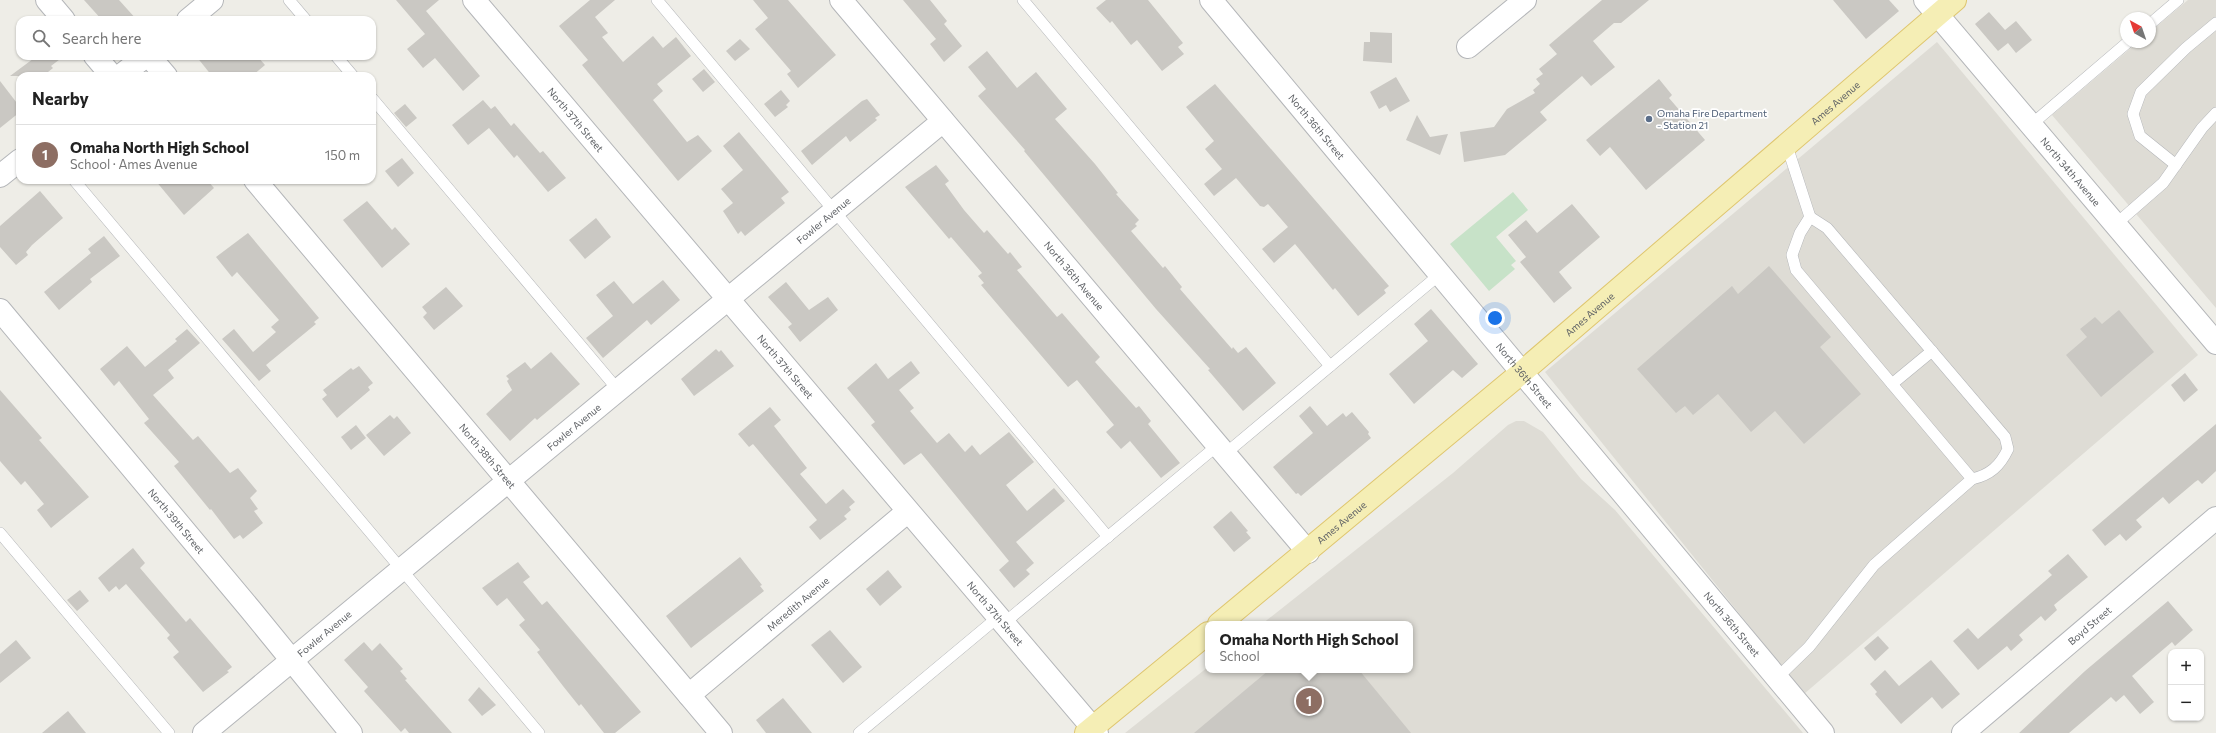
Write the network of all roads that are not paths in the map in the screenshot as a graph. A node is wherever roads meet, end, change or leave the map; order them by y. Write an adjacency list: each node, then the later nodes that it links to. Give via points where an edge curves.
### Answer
1 (47, 0): 13 (street)
2 (212, 0): 14 (street)
3 (289, 0): 15 (lane)
4 (474, 0): 42 (street, North 37th Street)
5 (657, 0): 38 (lane)
6 (841, 0): 30 (street, North 36th Avenue)
7 (1023, 0): 46 (lane)
8 (1211, 0): 41 (street, North 36th Street)
9 (1955, 0): 12 (main road, Ames Avenue)
10 (2178, 0): 16 (lane)
11 (1523, 1): 18 (street)
12 (1932, 7): 31 (street, North 34th Avenue); 32 (main road, Ames Avenue)
13 (61, 16)
14 (193, 16)
15 (303, 16)
16 (2156, 19)
17 (2216, 24): 34 (lane, via 2186,48 2140,92 2133,114 2140,136)
18 (1468, 47)
19 (2121, 48): 31 (lane)
20 (98, 60): 24 (street)
21 (141, 60): 25 (street)
22 (152, 60): 26 (street)
23 (339, 60): 27 (lane)
24 (109, 72)
25 (125, 72)
26 (163, 72)
27 (350, 72)
28 (376, 103): 49 (lane)
29 (2216, 113): 34 (lane)
30 (943, 121): 38 (street, Fowler Avenue); 50 (street, North 36th Avenue)
31 (2032, 124): 40 (street, North 34th Avenue)
32 (1787, 146): 39 (lane); 47 (main road, Ames Avenue)
33 (16, 163): 35 (street)
34 (2176, 165): 40 (lane, via 2163,183)
35 (0, 176)
36 (77, 184): 58 (lane)
37 (258, 184): 52 (street, North 38th Street)
38 (835, 211): 42 (street, Fowler Avenue); 56 (lane)
39 (1810, 218): 45 (lane, via 1827,228); 48 (lane, via 1800,233 1792,255 1796,270)
40 (2116, 224): 44 (street, North 34th Avenue)
41 (1439, 275): 46 (lane); 47 (street, North 36th Street)
42 (728, 300): 49 (street, Fowler Avenue); 53 (street, North 37th Street)
43 (0, 310): 62 (street, North 39th Street)
44 (2216, 343)
45 (1932, 351): 48 (lane); 51 (lane, via 2005,437 2008,449 2000,464 1984,476)
46 (1330, 366): 50 (lane)
47 (1521, 373): 57 (main road, Ames Avenue); 63 (street, North 36th Street)
48 (1892, 384): 51 (lane)
49 (619, 391): 52 (street, Fowler Avenue)
50 (1221, 450): 56 (lane); 57 (street, North 36th Avenue)
51 (1972, 479): 63 (lane, via 1874,565 1809,647)
52 (508, 483): 58 (street, Fowler Avenue); 64 (street, North 38th Street)
53 (907, 512): 59 (street, North 37th Street); 64 (street, Meredith Avenue)
54 (2216, 518): 73 (street, Boyd Street)
55 (0, 533): 66 (lane)
56 (1108, 537): 59 (lane)
57 (1308, 552): 60 (main road, Ames Avenue)
58 (401, 570): 62 (street, Fowler Avenue); 69 (lane)
59 (1000, 621): 65 (street, North 37th Street); 71 (lane)
60 (1223, 621)
61 (1205, 636): 65 (main road)
62 (291, 660): 67 (street, Fowler Avenue); 68 (street, North 39th Street)
63 (1777, 678): 72 (street, North 36th Street)
64 (688, 695): 70 (street, North 38th Street)
65 (1092, 731)
66 (168, 733)
67 (204, 733)
68 (351, 733)
69 (539, 733)
70 (721, 733)
71 (859, 733)
72 (1823, 733)
73 (1963, 733)

